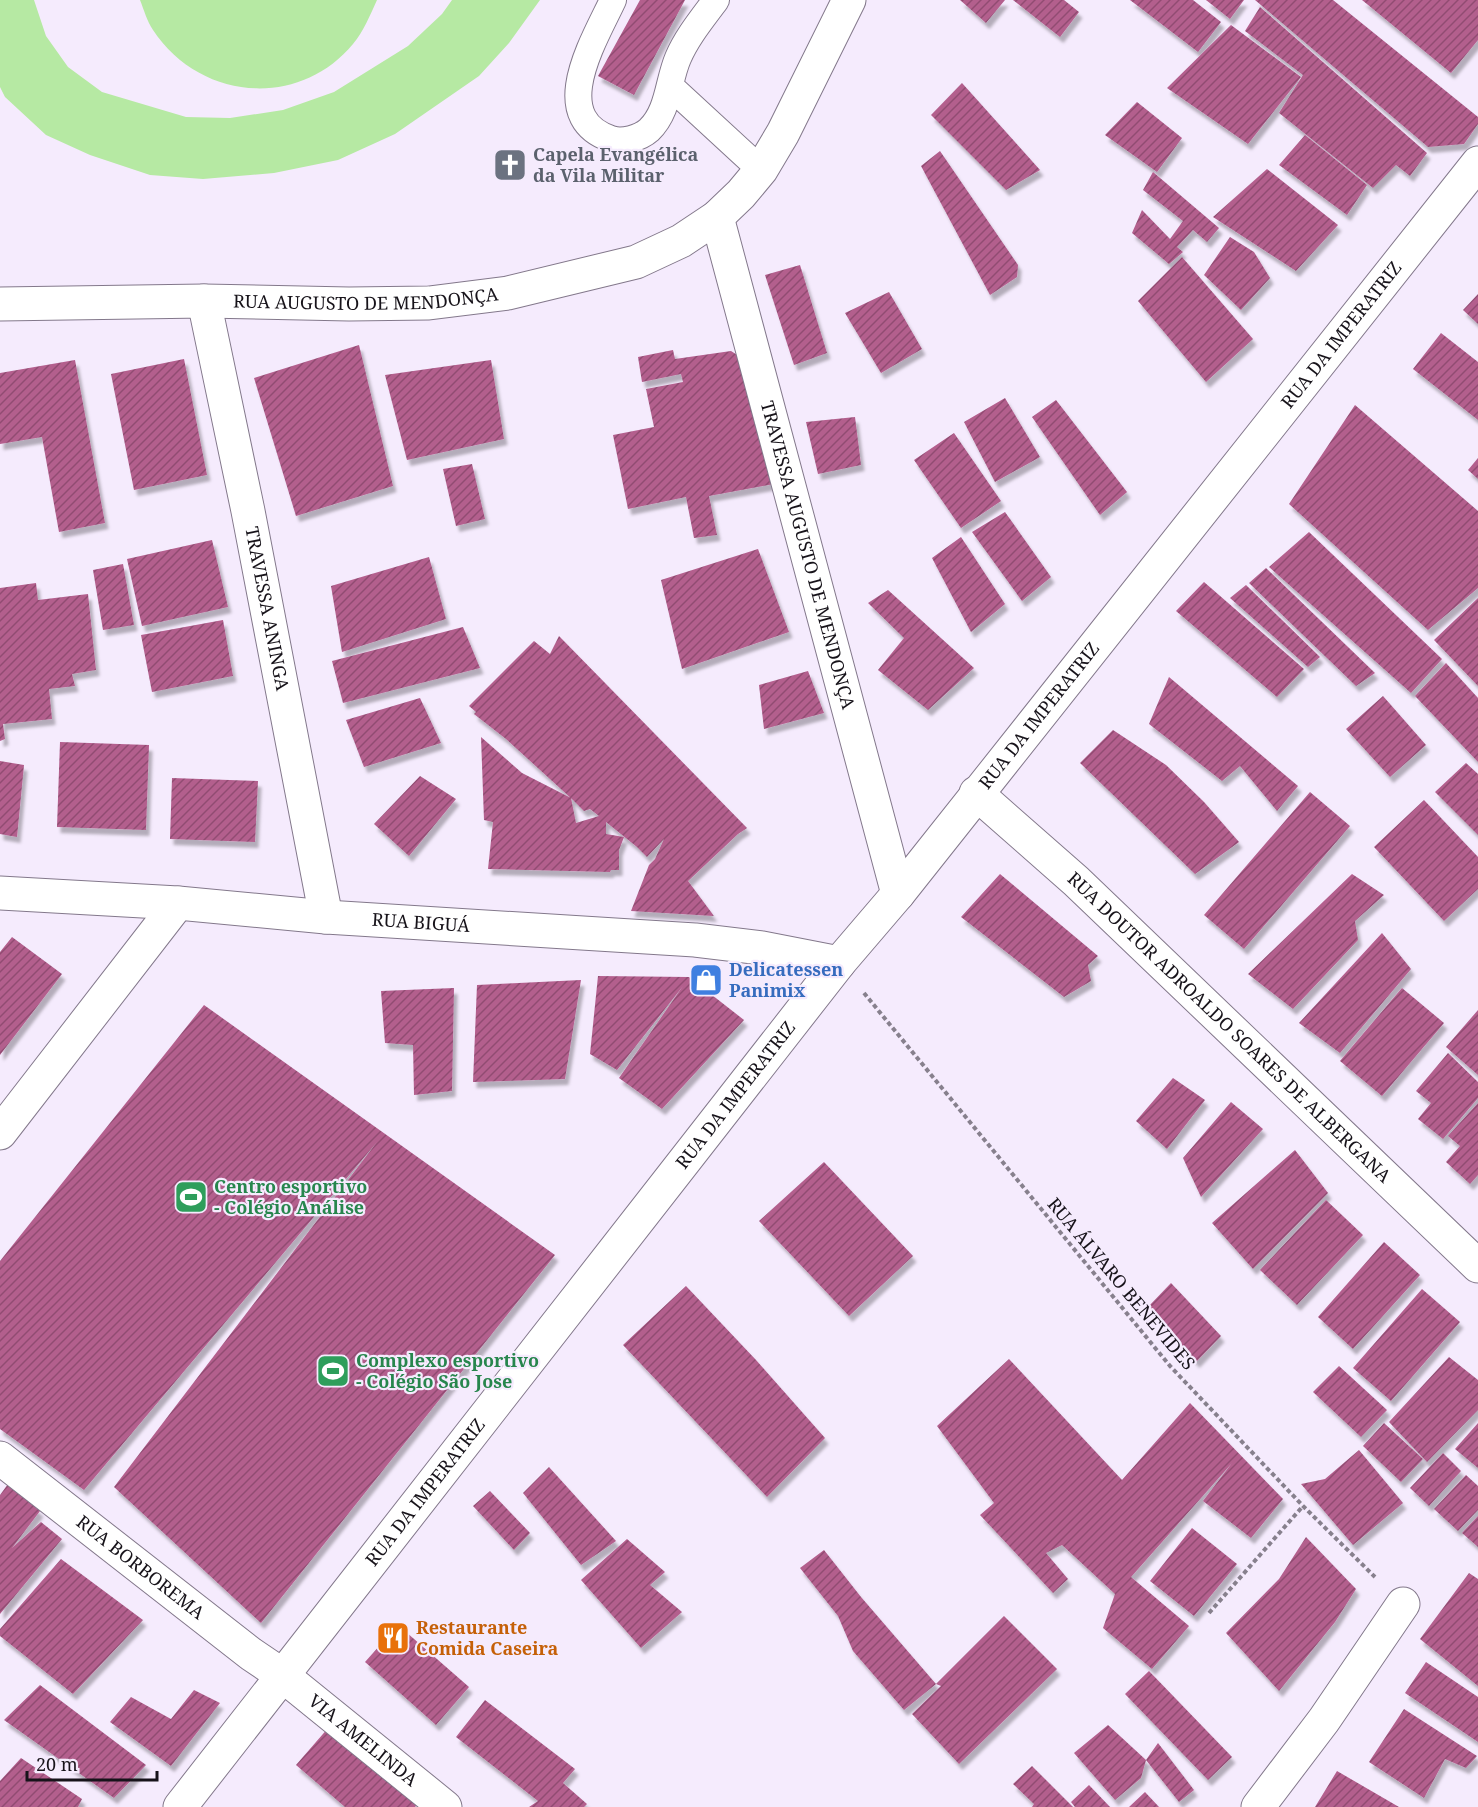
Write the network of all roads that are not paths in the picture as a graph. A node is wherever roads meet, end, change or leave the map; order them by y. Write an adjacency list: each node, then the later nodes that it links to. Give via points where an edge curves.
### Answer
1 (613, 0): 4 (lane, via 581,70 577,95 584,118 598,134 616,141 634,138 650,130)
2 (716, 0): 4 (lane, via 677,60)
3 (849, 0): 6 (street, RUA AUGUSTO DE MENDONÇA)
4 (671, 87): 6 (lane)
5 (1478, 163): 10 (street, RUA DA IMPERATRIZ)
6 (761, 170): 7 (street, RUA AUGUSTO DE MENDONÇA)
7 (717, 217): 8 (street, RUA AUGUSTO DE MENDONÇA, via 681,241 636,262 508,293 429,303); 12 (street, TRAVESSA AUGUSTO DE MENDONÇA)
8 (204, 301): 9 (street, RUA AUGUSTO DE MENDONÇA); 14 (street, TRAVESSA ANINGA)
9 (5, 306)
10 (976, 793): 12 (street, RUA DA IMPERATRIZ); 17 (street, RUA DOUTOR ADROALDO SOARES DE ALBERGANA, via 1084,889)
11 (0, 893): 13 (street, RUA BIGUÁ)
12 (897, 894): 15 (street, RUA DA IMPERATRIZ)
13 (178, 903): 14 (street, RUA BIGUÁ); 16 (street)
14 (326, 917): 15 (street, RUA BIGUÁ, via 695,940)
15 (839, 963): 20 (street, RUA DA IMPERATRIZ)
16 (0, 1133)
17 (1478, 1266)
18 (0, 1458): 20 (street, RUA BORBOREMA)
19 (1403, 1604): 23 (street, via 1324,1720)
20 (282, 1675): 21 (street, RUA DA IMPERATRIZ); 22 (street, VIA AMELINDA)
21 (180, 1807)
22 (445, 1807)
23 (1258, 1807)

